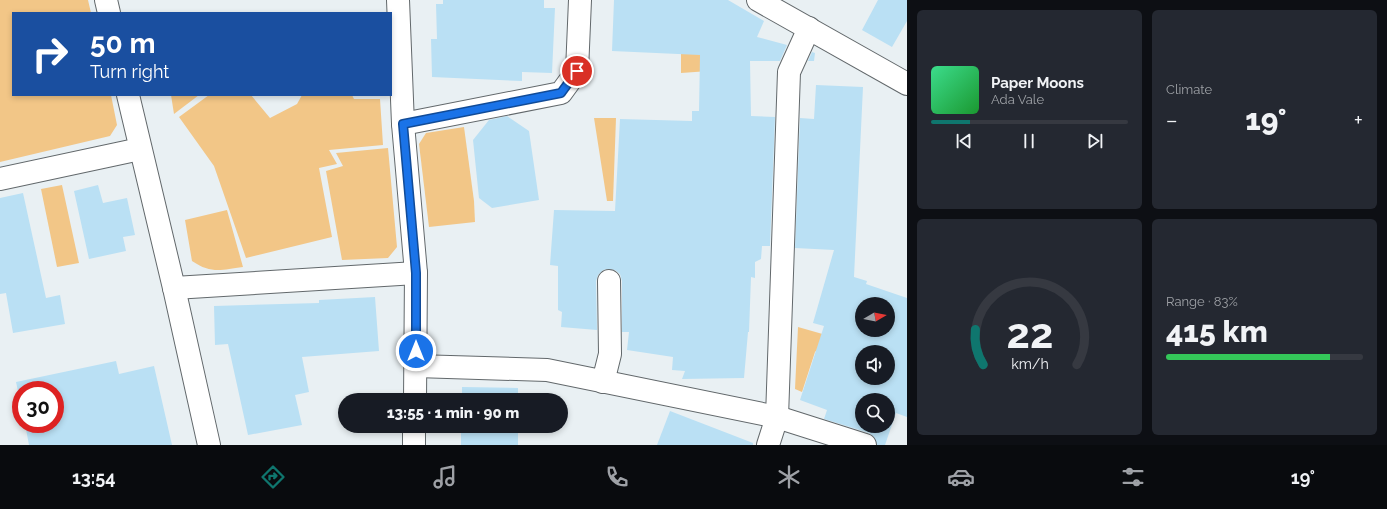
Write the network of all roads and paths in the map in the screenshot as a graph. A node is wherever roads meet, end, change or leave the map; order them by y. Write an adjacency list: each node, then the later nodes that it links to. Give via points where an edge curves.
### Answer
1 (106, 0): 5 (street)
2 (398, 0): 9 (street)
3 (580, 0): 9 (street, via 577,71 561,93)
4 (758, 0): 6 (street)
5 (109, 12)
6 (809, 28): 7 (street); 18 (street, via 790,72)
7 (907, 84)
8 (128, 96): 10 (street)
9 (403, 124): 12 (street)
10 (140, 149): 11 (street); 14 (street)
11 (0, 179)
12 (416, 273): 14 (street); 15 (street)
13 (609, 281): 16 (street, via 610,354)
14 (174, 288): 20 (street)
15 (416, 366): 16 (street, via 547,370); 17 (street)
16 (604, 382): 18 (street)
17 (415, 393)
18 (777, 417): 22 (street); 23 (street)
19 (414, 433): 21 (street)
20 (209, 445)
21 (414, 445)
22 (768, 445)
23 (865, 445)

